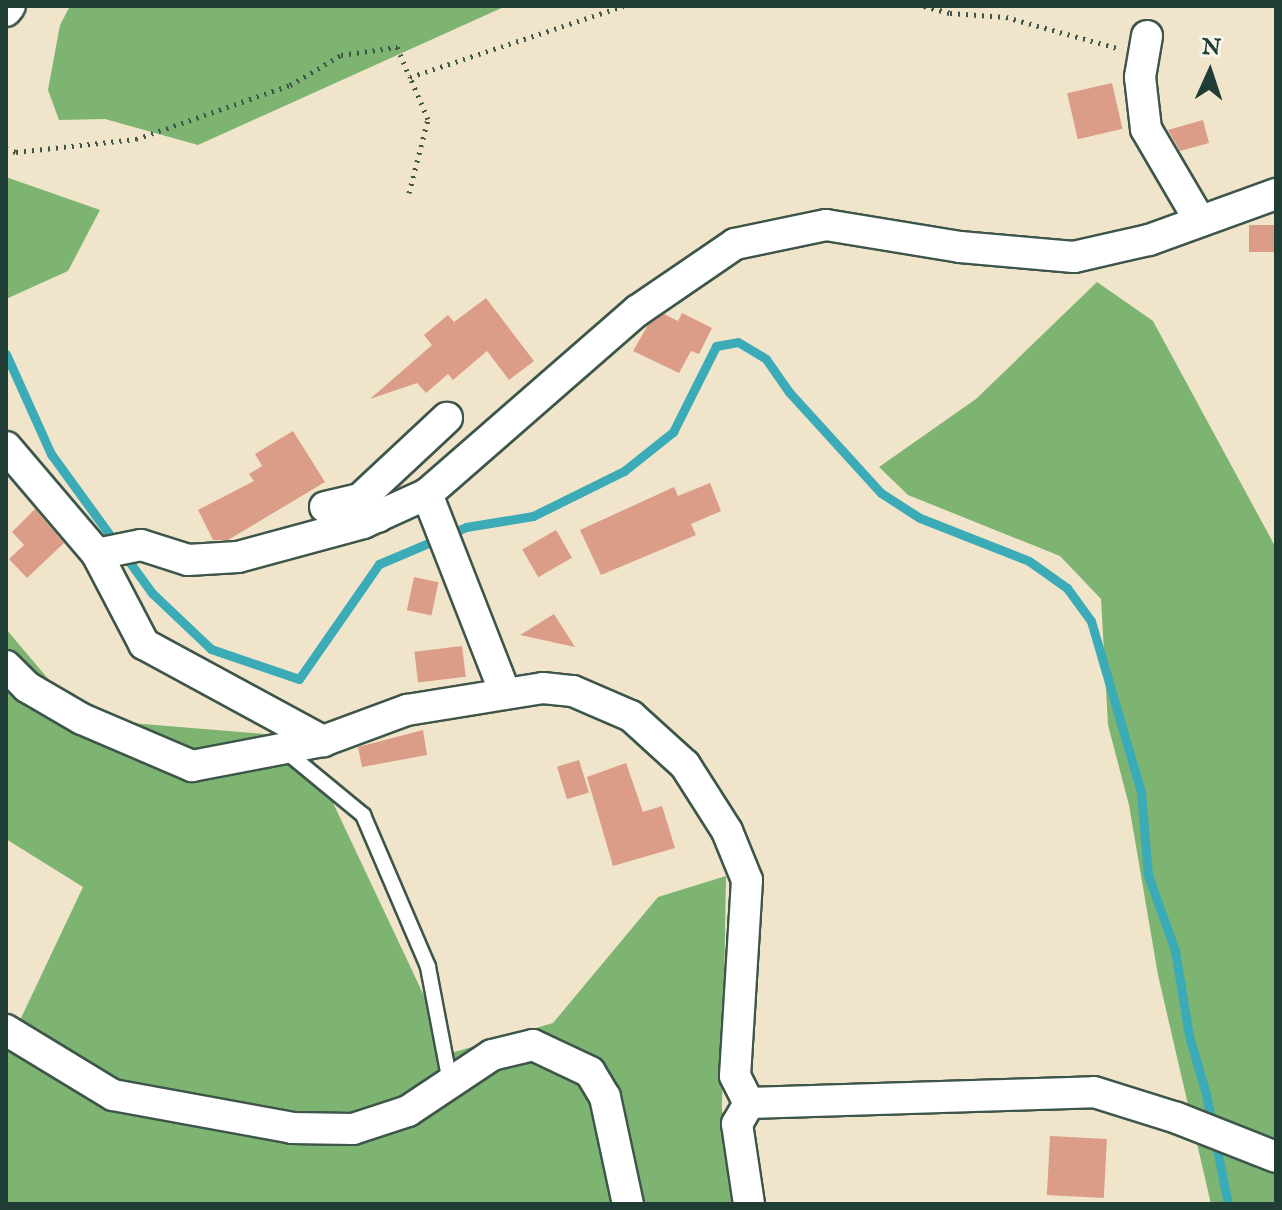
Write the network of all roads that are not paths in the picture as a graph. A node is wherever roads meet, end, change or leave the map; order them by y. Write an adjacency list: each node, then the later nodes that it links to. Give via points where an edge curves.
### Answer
1 (10, 6): 2 (street)
2 (6, 11)
3 (1147, 36): 5 (street, via 1140,77 1146,129)
4 (1276, 194): 5 (street)
5 (1200, 221): 8 (street, via 1149,240 1074,257 960,247 826,225 735,244 637,311)
6 (447, 418): 10 (street)
7 (6, 447): 11 (street)
8 (431, 504): 10 (street); 13 (street)
9 (325, 507): 10 (street)
10 (369, 508): 11 (street, via 238,557 188,560 141,545)
11 (103, 554): 14 (street, via 144,644)
12 (6, 666): 15 (street, via 27,687 82,719 192,766)
13 (505, 693): 14 (street, via 407,710); 18 (street, via 573,691 631,716 685,765 727,831 747,880 735,1076)
14 (323, 741): 15 (street)
15 (283, 749): 17 (lane, via 363,815 428,967)
16 (6, 1030): 17 (street, via 113,1095 292,1128 353,1129 408,1111)
17 (450, 1082): 20 (street, via 492,1055 533,1045 590,1072 605,1097)
18 (749, 1103): 19 (street, via 1094,1092); 21 (street, via 737,1124)
19 (1268, 1154)
20 (628, 1204)
21 (749, 1204)

